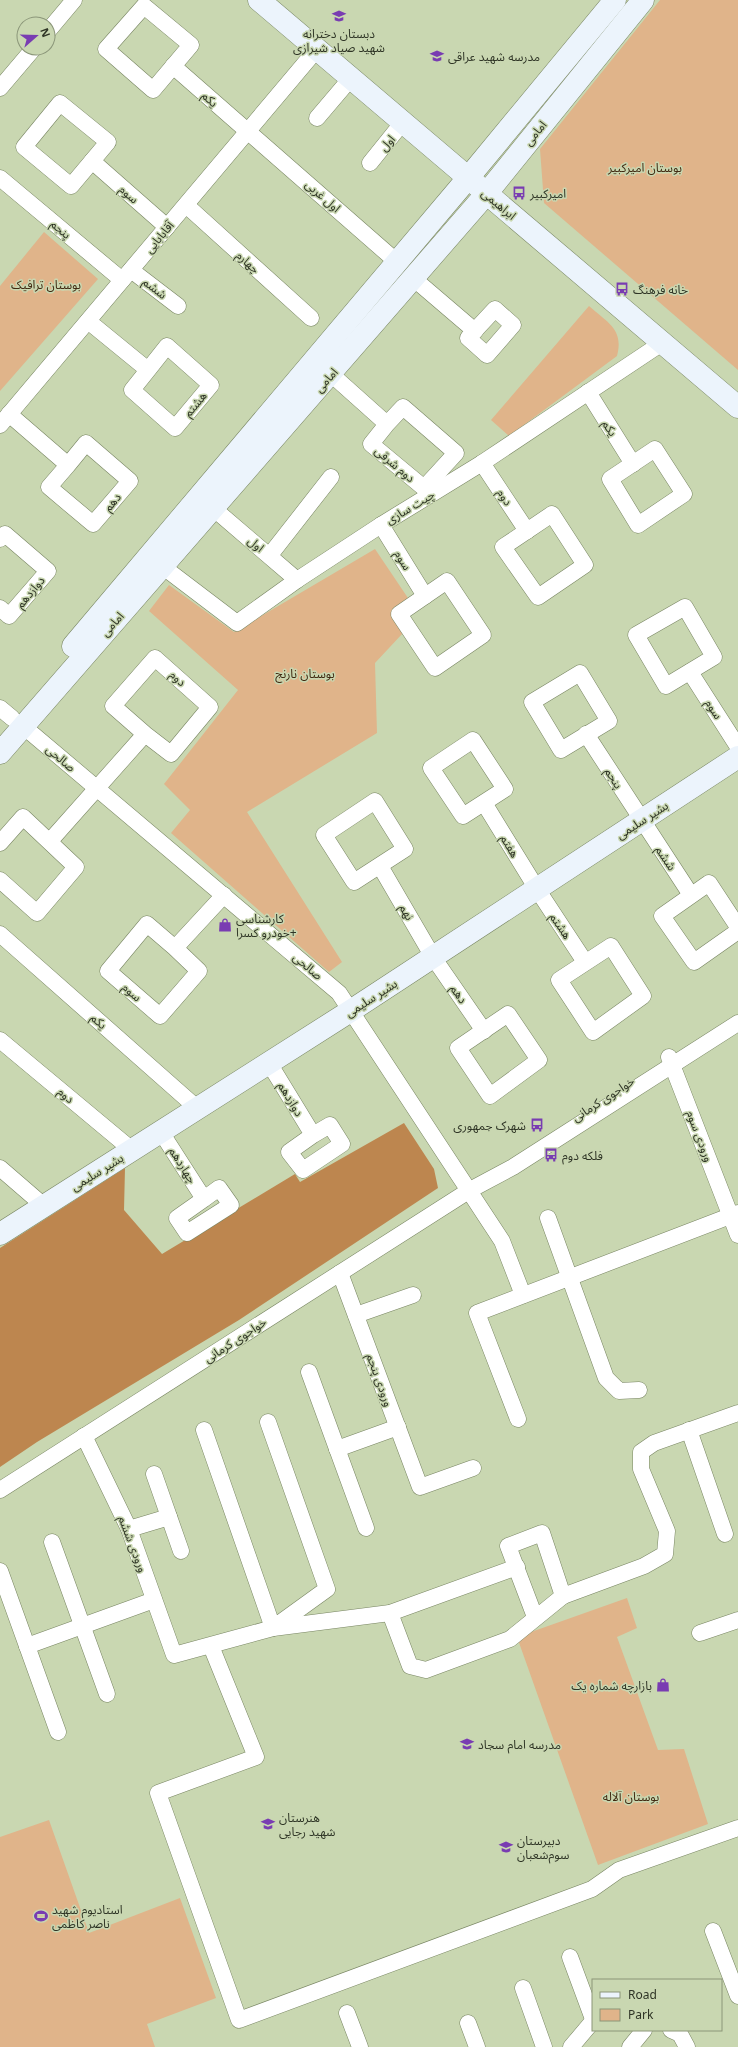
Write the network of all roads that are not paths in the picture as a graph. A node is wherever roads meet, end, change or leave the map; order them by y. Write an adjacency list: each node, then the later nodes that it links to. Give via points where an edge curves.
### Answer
1 (74, 0): 5 (street)
2 (259, 0): 6 (main road, ابراهیمی)
3 (615, 0): 17 (main road, امامی)
4 (643, 0): 18 (main road, امامی)
5 (56, 21)
6 (317, 49): 9 (main road, ابراهیمی); 13 (street, آقابابایی)
7 (27, 56): 10 (street)
8 (173, 66): 8 (street, via 153,90 106,49 144,6 191,45); 13 (street, یکم)
9 (351, 78): 11 (street); 12 (main road, ابراهیمی)
10 (0, 88)
11 (317, 118)
12 (403, 122): 15 (street, اول); 17 (main road, ابراهیمی)
13 (247, 133): 19 (street, آقابابایی); 21 (street, اول غربی)
14 (92, 162): 14 (street, via 108,142 60,103 24,147 72,186); 20 (street, سوم)
15 (370, 163)
16 (0, 178): 22 (street, پنجم)
17 (468, 178): 18 (main road, ابراهیمی); 21 (main road, امامی)
18 (487, 193): 23 (main road, امامی); 28 (main road, ابراهیمی)
19 (186, 205): 20 (street, آقابابایی); 25 (street, چهارم)
20 (167, 227): 22 (street, آقابابایی)
21 (397, 262): 23 (main road); 49 (main road, امامی)
22 (127, 275): 24 (street, ششم); 26 (street, آقابابایی)
23 (413, 278): 27 (street); 30 (main road, امامی)
24 (178, 306)
25 (311, 318)
26 (88, 321): 29 (street); 33 (street, آقابابایی)
27 (475, 331)
28 (662, 343): 31 (street, چیت سازی); 32 (main road, ابراهیمی)
29 (148, 370): 29 (street, هشتم, via 167,346 211,385 175,428 132,390)
30 (331, 374): 34 (street); 39 (main road, امامی)
31 (588, 392): 35 (street, چیت سازی); 36 (street, یکم)
32 (738, 407)
33 (4, 419): 37 (street)
34 (388, 424): 34 (street, دوم شرقی, via 403,407 456,453 424,488 371,444)
35 (482, 463): 40 (street, چیت سازی); 41 (street, دوم)
36 (633, 464): 36 (street, via 655,449 684,494 638,525 610,479)
37 (68, 465): 37 (street, دهم, via 86,443 130,480 94,524 49,487)
38 (331, 477): 43 (street)
39 (213, 508): 43 (street, اول); 44 (main road, امامی)
40 (381, 525): 45 (street, چیت سازی); 46 (street, سوم)
41 (527, 531): 41 (street, via 552,514 585,565 538,597 503,547)
42 (0, 539): 47 (street, دوازدهم, via 4,534 48,571 9,616)
43 (270, 555): 45 (street, اول)
44 (162, 566): 45 (street, چیت سازی, via 237,623); 49 (main road, امامی)
45 (298, 580)
46 (425, 596): 46 (street, via 447,581 483,635 435,668 399,614)
47 (0, 608)
48 (690, 672): 48 (street, via 714,657 685,607 636,635 666,686); 52 (street, سوم)
49 (9, 721): 53 (main road, امامی); 55 (street, صالحی)
50 (144, 734): 50 (street, دوم, via 113,706 155,658 210,707 171,754); 55 (street)
51 (586, 734): 51 (street, via 609,721 580,673 532,702 560,750); 57 (street, پنجم)
52 (738, 747)
53 (0, 753)
54 (738, 757): 57 (main road, بشیر سلیمی)
55 (98, 789): 58 (street); 63 (street, صالحی)
56 (484, 803): 56 (street, via 463,816 432,768 473,740 505,789); 62 (street, هفتم)
57 (641, 821): 62 (main road, بشیر سلیمی); 64 (street, ششم)
58 (50, 841): 59 (street, via 23,817); 61 (street, via 76,867 37,912)
59 (0, 843)
60 (380, 866): 60 (street, via 405,849 375,801 324,835 354,882); 69 (street, نهم)
61 (0, 880)
62 (537, 889): 69 (main road, بشیر سلیمی); 70 (street, هشتم)
63 (224, 895): 68 (street); 71 (street, صالحی, via 339,993)
64 (691, 895): 65 (street, via 709,883); 66 (street, via 662,916 694,962)
65 (738, 927)
66 (738, 931)
67 (0, 934): 78 (street, یکم)
68 (175, 948): 68 (street, سوم, via 199,971 160,1016 108,972 147,924)
69 (433, 957): 71 (main road, بشیر سلیمی); 74 (street, دهم)
70 (585, 962): 70 (street, via 611,946 644,996 592,1032 559,980)
71 (352, 1010): 77 (main road, بشیر سلیمی); 83 (street, صالحی)
72 (738, 1012): 76 (street, خواجوی کرمانی)
73 (738, 1023): 76 (street, خواجوی کرمانی)
74 (484, 1031): 74 (street, via 508,1014 539,1060 490,1096 458,1048)
75 (0, 1040): 81 (street, دوم)
76 (670, 1061): 83 (street, خواجوی کرمانی, via 508,1160); 86 (street, ورودی سوم)
77 (269, 1063): 78 (main road, بشیر سلیمی); 80 (street, دوازدهم)
78 (198, 1108): 79 (main road, بشیر سلیمی)
79 (161, 1132): 81 (main road, بشیر سلیمی); 84 (street, چهاردهم)
80 (313, 1135)
81 (132, 1150): 85 (main road, بشیر سلیمی)
82 (0, 1168): 85 (street)
83 (470, 1190): 90 (street, خواجوی کرمانی); 93 (street, صالحی, via 502,1241)
84 (204, 1199)
85 (44, 1206): 88 (main road, بشیر سلیمی)
86 (734, 1214): 89 (street, ورودی سوم); 91 (street)
87 (548, 1218): 91 (street)
88 (0, 1234)
89 (738, 1235)
90 (340, 1273): 94 (street, ورودی پنجم); 103 (street, خواجوی کرمانی)
91 (570, 1278): 93 (street); 96 (street, via 606,1378 619,1391)
92 (413, 1295): 94 (street)
93 (523, 1296): 98 (street, via 477,1313)
94 (356, 1315): 100 (street, ورودی پنجم)
95 (309, 1372): 104 (street)
96 (639, 1390)
97 (738, 1413): 102 (street)
98 (518, 1419)
99 (268, 1422): 122 (street, via 328,1589)
100 (398, 1427): 104 (street); 105 (street, ورودی پنجم, via 420,1487)
101 (204, 1430): 122 (street)
102 (689, 1430): 111 (street); 116 (street, via 654,1443 640,1452 641,1469 668,1531 665,1554 644,1566)
103 (84, 1436): 107 (street, خواجوی کرمانی); 110 (street, ورودی ششم)
104 (338, 1449): 109 (street)
105 (473, 1468)
106 (154, 1474): 108 (street)
107 (0, 1490)
108 (169, 1516): 110 (street); 113 (street)
109 (366, 1528)
110 (129, 1529): 117 (street, ورودی ششم)
111 (725, 1534)
112 (52, 1542): 121 (street)
113 (181, 1551)
114 (517, 1567): 116 (street, via 508,1546 542,1533); 118 (street); 119 (street)
115 (0, 1571): 124 (street)
116 (563, 1596): 119 (street)
117 (154, 1600): 121 (street); 125 (street, ورودی ششم, via 174,1656)
118 (390, 1613): 119 (street, via 410,1666 426,1670 510,1639); 122 (street)
119 (535, 1617)
120 (738, 1620): 123 (street)
121 (83, 1626): 124 (street); 126 (street)
122 (273, 1628): 125 (street)
123 (700, 1632)
124 (27, 1646): 127 (street)
125 (211, 1646): 128 (street, via 256,1757 158,1793 239,2020 592,1889 619,1870)
126 (108, 1694)
127 (58, 1732)
128 (738, 1828)
129 (713, 1931): 132 (street)
130 (570, 1957): 134 (street)
131 (523, 1988): 141 (street)
132 (738, 1996)
133 (347, 2013): 139 (street)
134 (592, 2017)
135 (592, 2021): 142 (street)
136 (468, 2023): 140 (street)
137 (643, 2031): 143 (street)
138 (673, 2031): 144 (street, via 680,2034)
139 (360, 2047)
140 (477, 2047)
141 (544, 2047)
142 (570, 2047)
143 (630, 2047)
144 (687, 2047)

